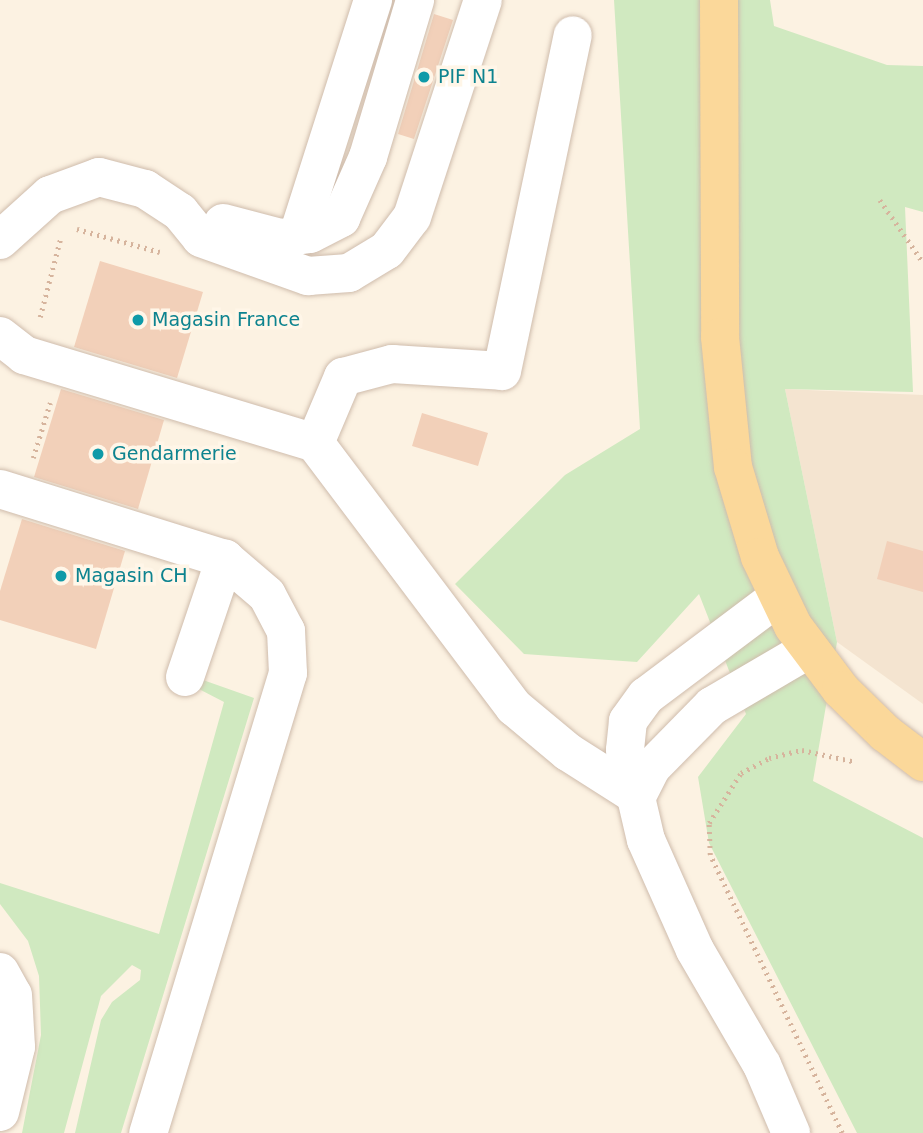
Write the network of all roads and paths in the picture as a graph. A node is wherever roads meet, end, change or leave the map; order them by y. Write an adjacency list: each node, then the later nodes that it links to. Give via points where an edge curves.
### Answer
1 (373, 0): 9 (street, via 352,38)
2 (415, 0): 9 (street, via 368,157 341,218)
3 (483, 0): 7 (street, via 412,217 387,250 349,273 308,276 201,238)
4 (719, 0): 19 (main road, via 723,363 733,467)
5 (572, 35): 16 (street, via 502,371 392,364 343,377)
6 (880, 200): 13 (path)
7 (180, 212): 9 (street, via 281,238); 11 (street, via 145,189 99,177 50,195)
8 (64, 225): 12 (path)
9 (298, 235)
10 (61, 237): 14 (path)
11 (0, 240)
12 (166, 254)
13 (923, 262)
14 (38, 326)
15 (0, 336): 16 (street, via 24,355)
16 (315, 443): 24 (street, via 514,707 568,752)
17 (0, 489): 18 (street)
18 (225, 559): 21 (street); 27 (street, via 267,595 286,631 288,673)
19 (778, 597): 20 (main road); 24 (street, via 646,696 628,721 625,750)
20 (809, 649): 22 (main road, via 841,690); 24 (street, via 712,706 652,767)
21 (185, 677)
22 (885, 733): 23 (main road); 29 (path, via 858,763 831,753 802,750 769,758 741,773 709,823 710,855)
23 (923, 762)
24 (637, 796): 28 (street, via 646,840 695,950 762,1065)
25 (0, 972): 26 (street, via 13,995 16,1047)
26 (0, 1112)
27 (148, 1133)
28 (791, 1133)
29 (842, 1133)

